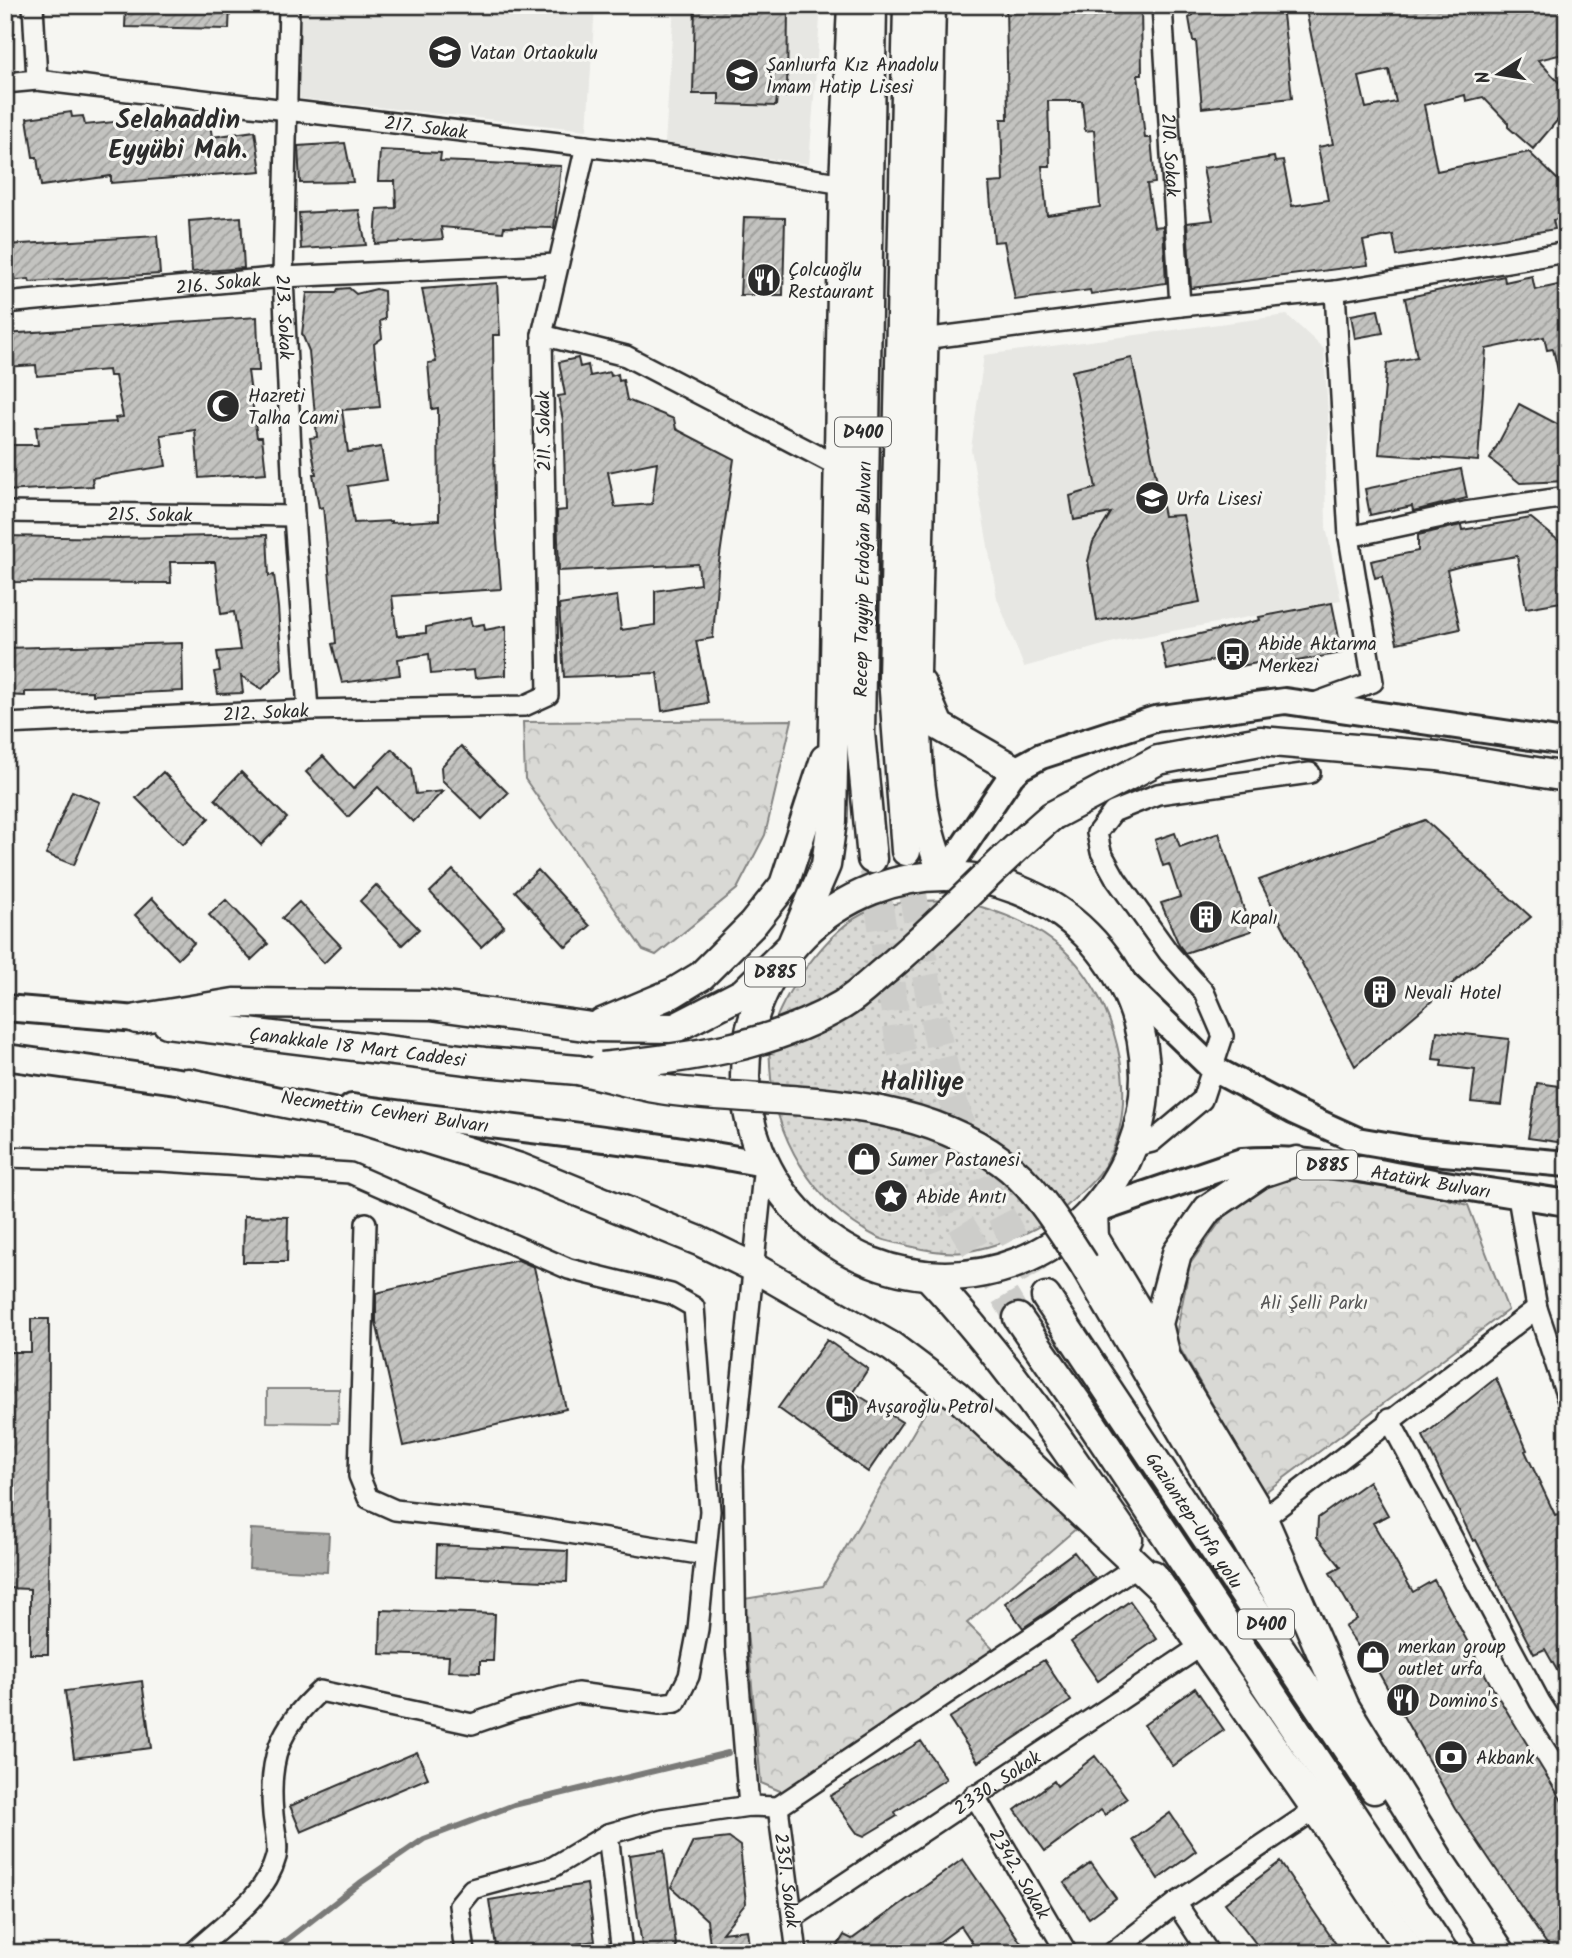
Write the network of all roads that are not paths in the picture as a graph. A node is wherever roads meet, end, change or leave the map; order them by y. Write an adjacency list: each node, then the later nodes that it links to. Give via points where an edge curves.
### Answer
1 (33, 5): 8 (street)
2 (289, 5): 10 (street, 213. Sokak)
3 (852, 5): 12 (highway)
4 (872, 5): 37 (highway, Recep Tayyip Erdoğan Bulvarı / D400, via 860,733)
5 (908, 5): 36 (highway, Recep Tayyip Erdoğan Bulvarı / D400, via 893,678)
6 (931, 5): 20 (highway)
7 (1162, 5): 18 (street, 210. Sokak)
8 (37, 80): 9 (street, 217. Sokak); 10 (street, 217. Sokak)
9 (5, 83)
10 (286, 111): 11 (street, 217. Sokak); 15 (street, 213. Sokak)
11 (586, 146): 12 (street, 217. Sokak); 14 (street, 211. Sokak)
12 (844, 184): 21 (highway)
13 (1567, 252): 16 (street)
14 (557, 264): 15 (street, 216. Sokak); 19 (street, 211. Sokak)
15 (284, 276): 17 (street, 216. Sokak); 24 (street, 213. Sokak)
16 (1335, 291): 18 (street); 25 (street)
17 (5, 303)
18 (1180, 306): 20 (street)
19 (542, 335): 21 (street, via 626,356); 28 (street, 211. Sokak, via 548,695)
20 (923, 339): 26 (highway)
21 (838, 466): 31 (highway)
22 (1564, 503): 25 (street, via 1465,512)
23 (5, 512): 24 (street, 215. Sokak)
24 (294, 516): 29 (street, 213. Sokak)
25 (1349, 537): 27 (street, via 1373,682)
26 (916, 673): 33 (highway, via 939,726); 38 (highway, via 918,784 930,844)
27 (1311, 705): 32 (main road); 33 (main road, via 1285,701 1155,719 1041,756)
28 (524, 706): 29 (street, 212. Sokak)
29 (308, 710): 30 (street, 212. Sokak)
30 (5, 724)
31 (833, 736): 39 (highway, via 827,865); 43 (highway, via 784,885 752,925 701,976 673,993)
32 (1567, 745)
33 (1015, 770): 38 (main road)
34 (1310, 773): 45 (street, via 1158,794 1113,812 1097,833 1101,852 1116,879 1169,953 1204,992 1223,1036)
35 (1567, 777): 46 (highway, bridge, via 1438,757 1260,741 1158,760 1052,816 1004,856 939,925 844,1004 796,1027 706,1055)
36 (906, 850)
37 (872, 859)
38 (944, 875): 39 (highway, D885, via 887,884 866,893 834,908); 40 (highway, D885, via 1006,886 1063,914 1094,943)
39 (791, 946): 43 (highway, via 743,993 675,1028); 51 (highway, D885, via 760,995 745,1051 746,1109)
40 (1119, 978): 45 (main road); 48 (highway, D885, via 1136,1018 1144,1061 1143,1105)
41 (5, 1008): 42 (main road)
42 (137, 1019): 43 (highway, via 233,1003 431,1005); 46 (highway, Çanakkale 18 Mart Caddesi)
43 (592, 1027)
44 (5, 1057): 47 (main road, Necmettin Cevheri Bulvarı)
45 (1212, 1068): 48 (street, via 1202,1100 1152,1142); 52 (main road, via 1357,1140 1421,1151)
46 (578, 1070): 71 (highway, bridge, via 666,1090 874,1109 935,1126 1003,1162 1058,1223 1084,1264)
47 (188, 1083): 51 (main road, Necmettin Cevheri Bulvarı, via 543,1134 634,1142); 57 (highway, via 363,1119 520,1168)
48 (1132, 1147): 55 (highway, D885)
49 (5, 1157): 67 (street, via 350,1173 569,1269 671,1294 694,1307 710,1511)
50 (1297, 1161): 53 (main road, Atatürk Bulvarı / D885); 55 (main road, Atatürk Bulvarı / D885, via 1242,1161); 62 (highway, via 1261,1173 1208,1209 1177,1253 1158,1324)
51 (764, 1164): 57 (street); 58 (highway, D885, via 805,1221 862,1260)
52 (1567, 1164)
53 (1518, 1197): 54 (main road, Atatürk Bulvarı / D885); 60 (street)
54 (1567, 1203)
55 (1093, 1212): 58 (highway, D885, via 1046,1250 989,1272); 62 (highway, via 1094,1238)
56 (366, 1223): 67 (street, via 359,1476 368,1498 395,1510 500,1521)
57 (753, 1267): 68 (highway, via 892,1347 956,1395); 74 (street, via 733,1466 736,1647)
58 (929, 1277): 69 (highway, via 978,1329 1046,1418)
59 (1046, 1297): 89 (highway, Gaziantep-Urfa yolu / D400)
60 (1536, 1308): 64 (street); 65 (street)
61 (1018, 1318): 88 (highway, Gaziantep-Urfa yolu / D400)
62 (1166, 1359): 66 (highway)
63 (1567, 1372): 64 (street)
64 (1566, 1395)
65 (1389, 1419): 66 (street); 72 (street, via 1540,1702)
66 (1263, 1519): 71 (highway)
67 (705, 1555): 80 (street, via 689,1676 676,1702 577,1693 472,1724 320,1691 295,1713 276,1749 272,1807 276,1856 258,1894)
68 (1138, 1565): 69 (highway); 75 (street)
69 (1162, 1589): 70 (highway)
70 (1201, 1646): 73 (street, 2330. Sokak); 76 (highway)
71 (1345, 1707): 90 (highway)
72 (1567, 1744)
73 (974, 1795): 79 (street, 2330. Sokak); 84 (street, 2342. Sokak)
74 (749, 1806): 75 (street); 77 (street, via 661,1819)
75 (778, 1807): 79 (street, 2351. Sokak)
76 (1316, 1809): 78 (street); 87 (highway)
77 (608, 1834): 81 (street, via 553,1867 472,1889 459,1905); 82 (street)
78 (1175, 1903): 85 (street); 86 (street)
79 (793, 1919): 83 (street, 2351. Sokak)
80 (193, 1953)
81 (466, 1953)
82 (622, 1953)
83 (797, 1953)
84 (1067, 1953)
85 (1112, 1953)
86 (1209, 1953)
87 (1411, 1953)
88 (1444, 1953)
89 (1481, 1953)
90 (1501, 1953)

